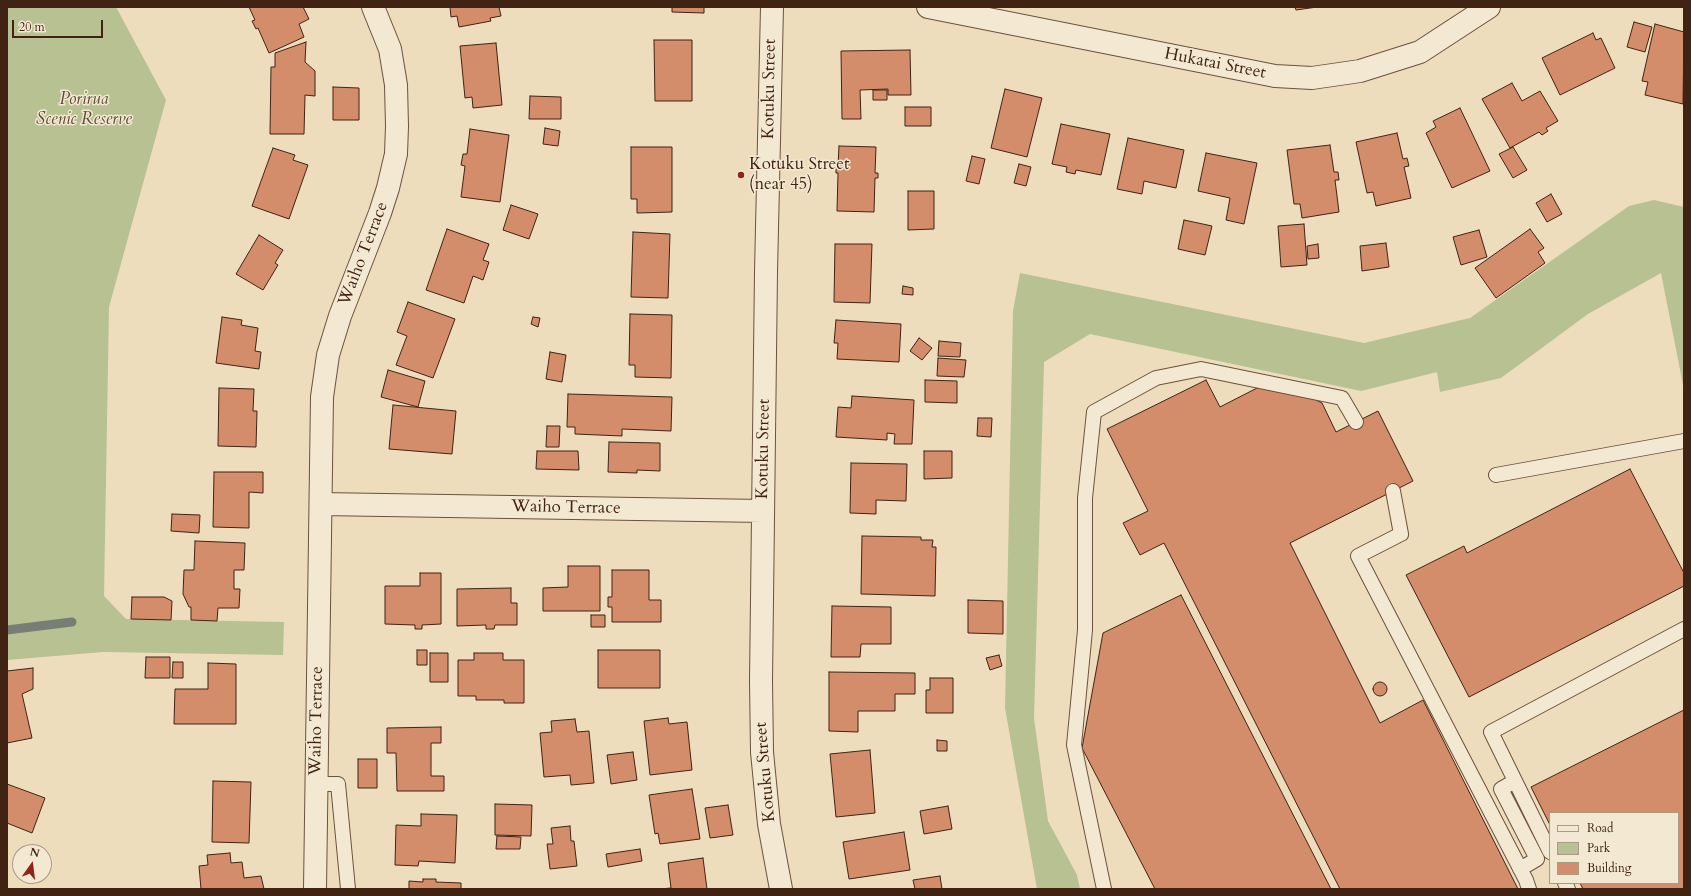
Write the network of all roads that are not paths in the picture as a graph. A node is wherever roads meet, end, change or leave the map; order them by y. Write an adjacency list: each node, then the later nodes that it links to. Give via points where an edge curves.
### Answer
1 (373, 7): 9 (street, Waiho Terrace, via 390,49 396,85 396,154 380,214 340,316 328,355 322,398)
2 (772, 7): 10 (street, Kotuku Street)
3 (928, 7): 4 (street, Hukatai Street, via 1275,76 1312,78 1360,72 1420,52)
4 (1489, 7)
5 (1356, 422): 19 (lane, via 1342,398 1201,369 1156,378 1094,412 1085,498 1085,630 1074,745)
6 (1684, 441): 7 (lane)
7 (1496, 475)
8 (1393, 491): 15 (lane, via 1401,534 1358,556)
9 (321, 504): 10 (street, Waiho Terrace); 13 (street, Waiho Terrace)
10 (763, 511): 18 (street, Kotuku Street, via 762,752 769,824)
11 (1684, 629): 12 (lane, via 1491,732)
12 (1516, 781): 14 (lane); 15 (lane, via 1501,789 1537,859)
13 (317, 784): 16 (street, Waiho Terrace); 17 (lane, via 338,784)
14 (1549, 850)
15 (1520, 869): 20 (lane)
16 (315, 889)
17 (348, 889)
18 (781, 889)
19 (1104, 889)
20 (1529, 889)

